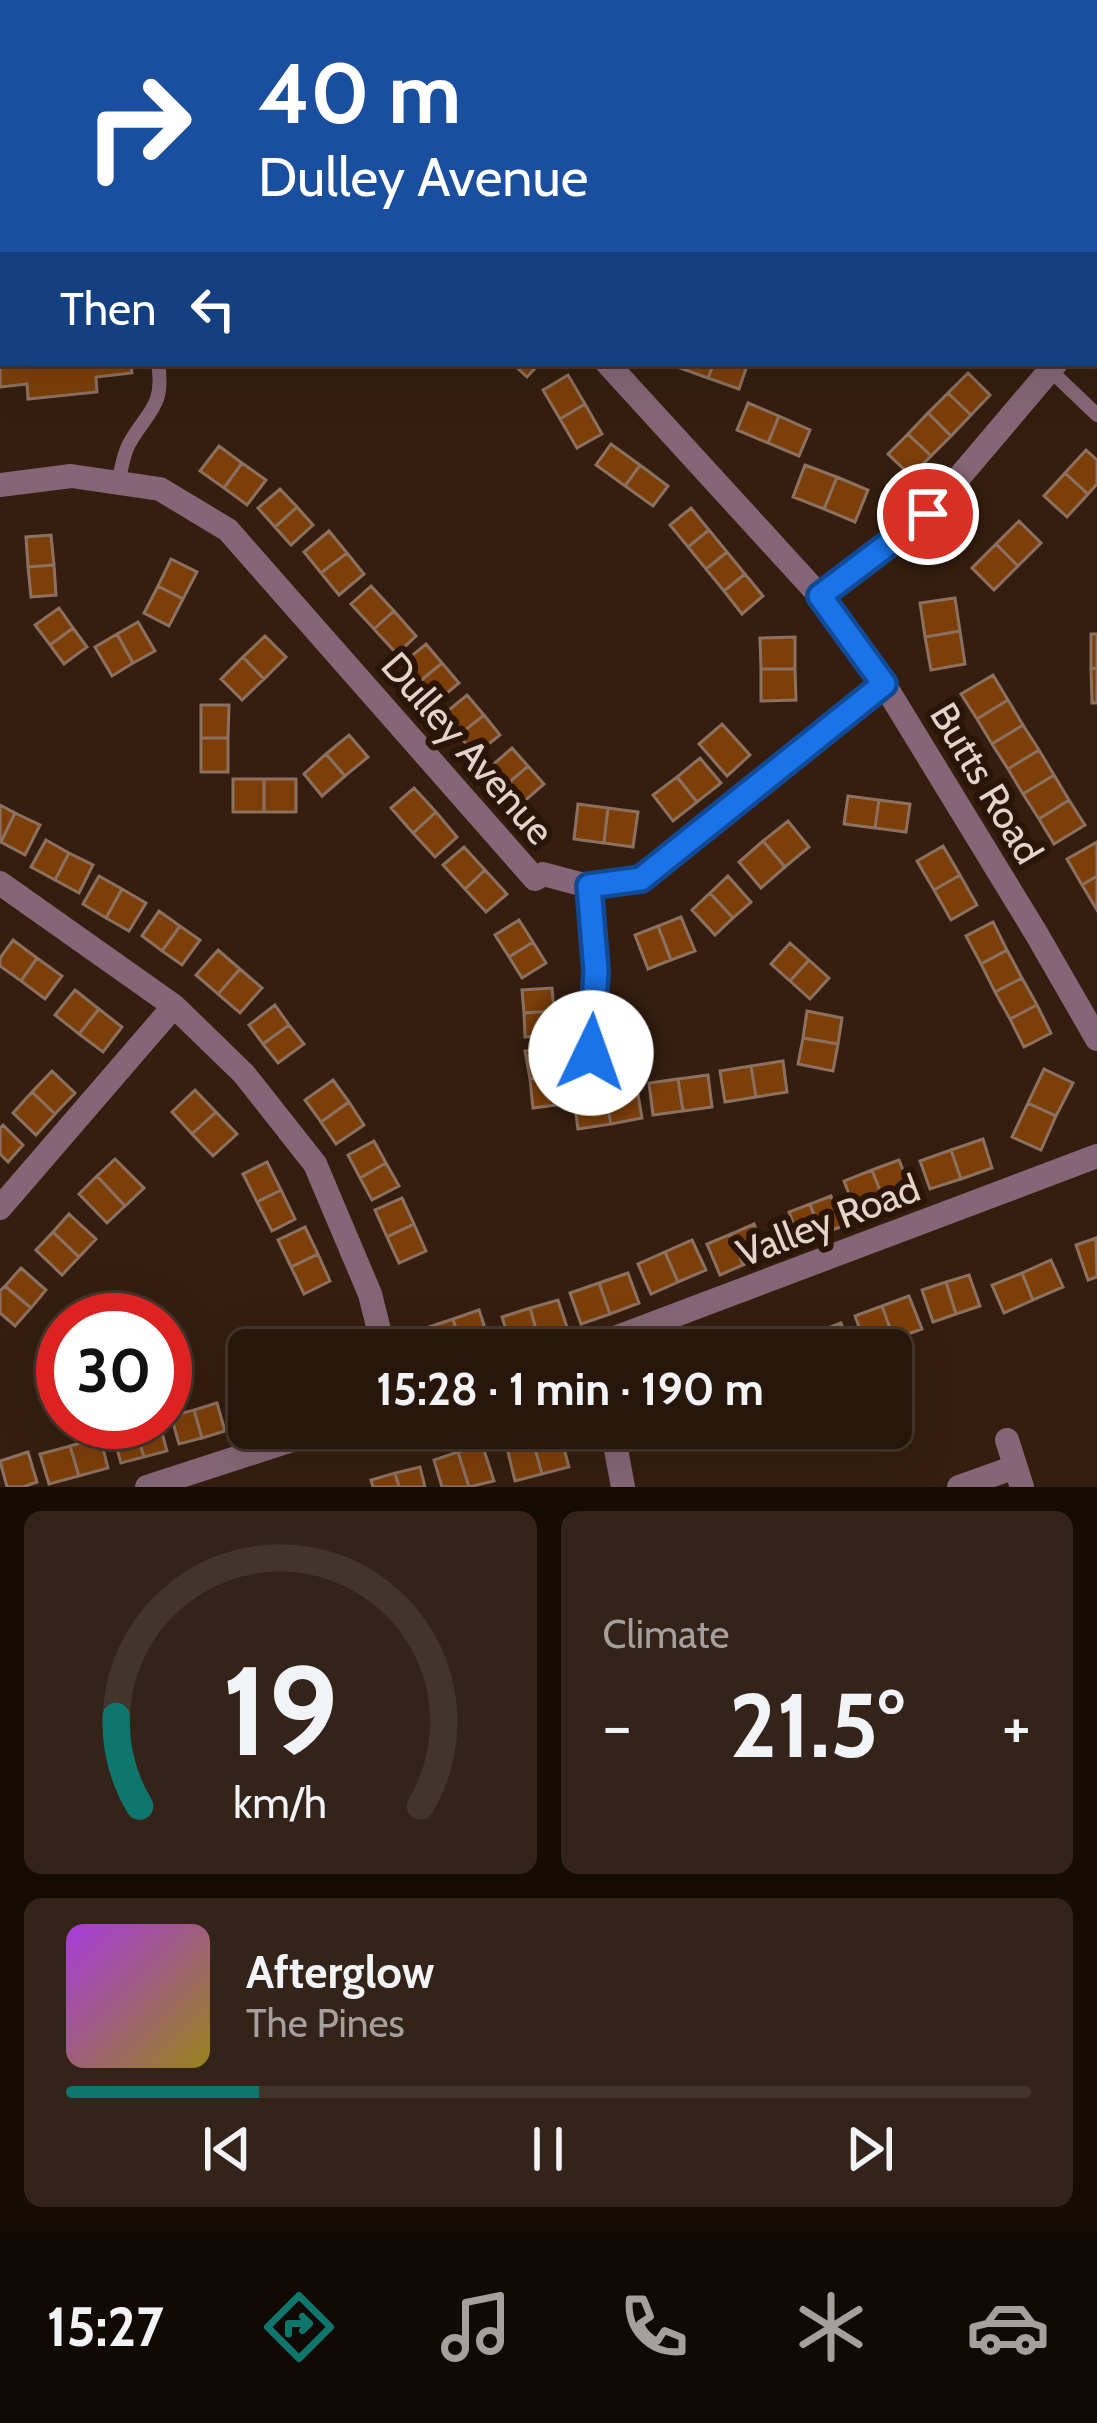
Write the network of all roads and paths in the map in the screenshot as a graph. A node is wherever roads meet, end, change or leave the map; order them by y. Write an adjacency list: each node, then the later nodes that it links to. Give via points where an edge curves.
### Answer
1 (158, 366): 5 (lane, via 162,388 127,448)
2 (610, 366): 7 (street, Butts Road)
3 (1053, 366): 4 (lane); 7 (street, via 928,514)
4 (1097, 416)
5 (118, 483): 6 (street, Dulley Avenue, via 71,476); 10 (street, Dulley Avenue, via 160,489 228,530 535,879)
6 (0, 484)
7 (820, 596): 8 (street, Butts Road)
8 (884, 684): 10 (street, Dulley Avenue, via 641,879); 12 (street, Butts Road)
9 (0, 883): 11 (street)
10 (589, 886): 13 (street)
11 (174, 1006): 15 (street); 16 (street, via 244,1074 315,1164)
12 (1097, 1039)
13 (591, 1053)
14 (1097, 1156): 17 (street, Valley Road)
15 (0, 1208)
16 (379, 1329)
17 (642, 1329)
18 (1007, 1440): 21 (street)
19 (264, 1449): 22 (street)
20 (616, 1449): 23 (street)
21 (1018, 1477): 24 (street)
22 (146, 1487)
23 (623, 1487)
24 (959, 1487)

